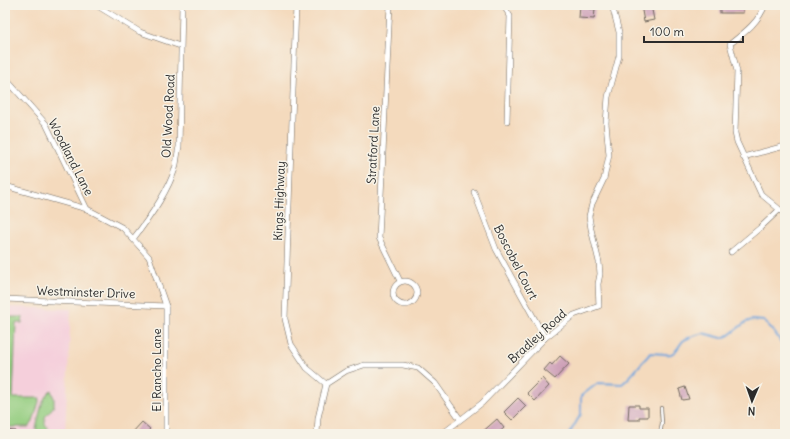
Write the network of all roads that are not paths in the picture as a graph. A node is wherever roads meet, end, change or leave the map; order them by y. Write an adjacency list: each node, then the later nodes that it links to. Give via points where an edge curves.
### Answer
1 (96, 5): 8 (street, via 140,32)
2 (182, 5): 8 (street, Old Wood Road)
3 (296, 5): 24 (street, Kings Highway, via 285,319 291,344 307,368)
4 (390, 5): 20 (street, Stratford Lane, via 379,238)
5 (503, 5): 10 (street, via 510,16)
6 (612, 5): 23 (street, Bradley Road, via 620,32 620,56 608,97 608,155 604,179 589,216 599,262 599,306 574,314)
7 (765, 5): 12 (street, via 762,14 730,44 737,71 737,142)
8 (180, 46): 18 (street, Old Wood Road, via 179,147 174,170 161,199)
9 (5, 78): 15 (street, Woodland Lane, via 46,124)
10 (507, 121)
11 (785, 146): 12 (street)
12 (743, 156): 16 (street, via 761,194)
13 (5, 186): 15 (street, El Rancho Lane)
14 (474, 192): 23 (street, Boscobel Court, via 496,249)
15 (87, 209): 18 (street, El Rancho Lane, via 123,228)
16 (779, 210): 17 (street); 19 (street)
17 (785, 214)
18 (133, 239): 22 (street, El Rancho Lane, via 149,257)
19 (731, 252)
20 (400, 281): 20 (street, via 393,290 394,298 400,304 412,303 417,297 415,285 408,281)
21 (5, 299): 22 (street, Westminster Drive)
22 (166, 306): 27 (street, El Rancho Lane)
23 (545, 338): 26 (street, Bradley Road, via 482,403)
24 (326, 384): 26 (street, via 364,365 403,365 418,368 435,383); 28 (street)
25 (661, 408): 30 (lane)
26 (460, 419): 29 (street, Bradley Road)
27 (166, 434)
28 (316, 434)
29 (442, 434)
30 (660, 434)

